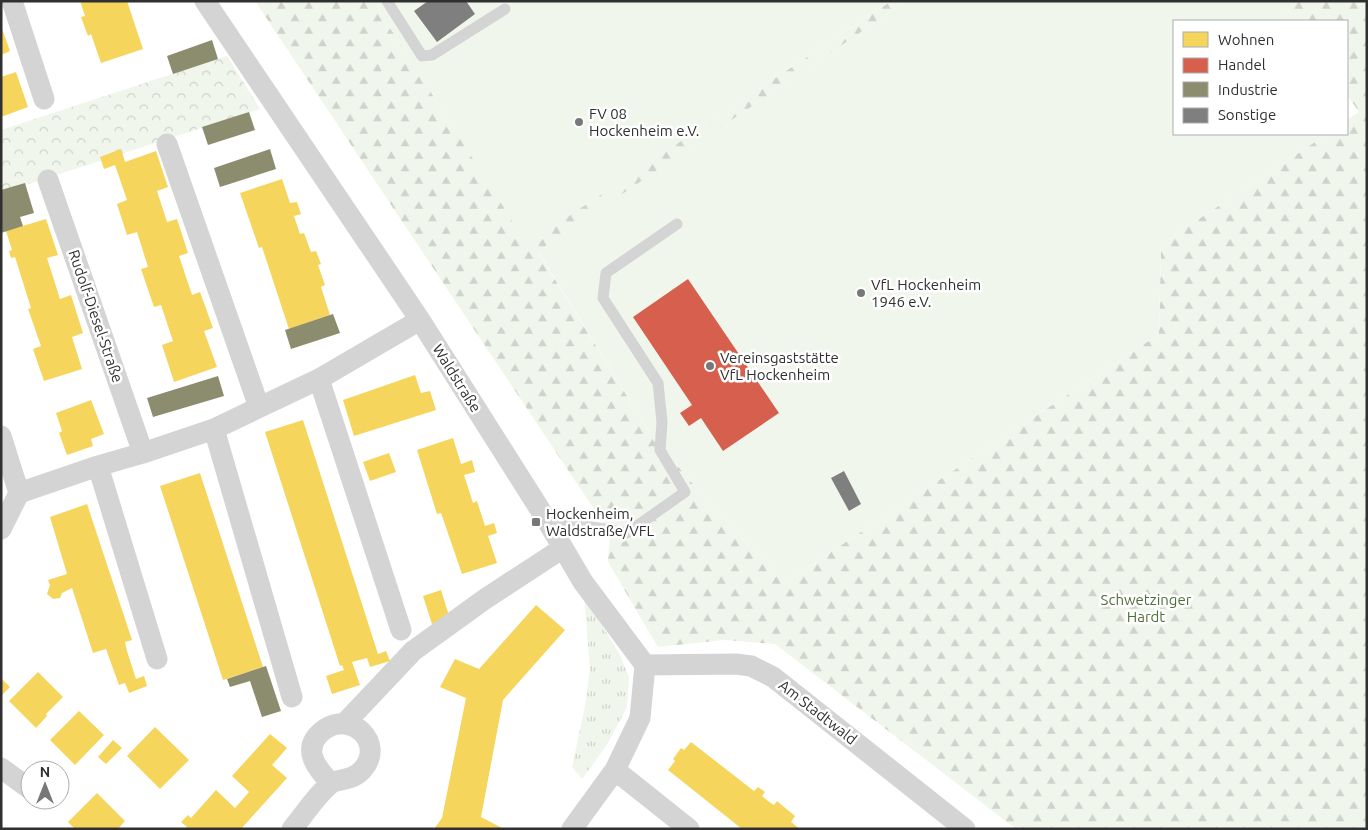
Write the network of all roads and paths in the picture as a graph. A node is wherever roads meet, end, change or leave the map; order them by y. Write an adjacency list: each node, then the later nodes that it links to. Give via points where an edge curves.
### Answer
1 (12, 1): 5 (street)
2 (205, 1): 9 (street, Waldstraße)
3 (387, 1): 4 (lane, via 422,56 432,55)
4 (505, 10)
5 (44, 100)
6 (167, 144): 11 (street)
7 (48, 180): 14 (street, Rudolf-Diesel-Straße)
8 (677, 224): 17 (lane, via 606,273 603,298 658,383 662,422 660,450 685,492 627,533)
9 (420, 320): 10 (street); 17 (street, Waldstraße)
10 (319, 379): 11 (street); 20 (street)
11 (259, 407): 12 (street)
12 (214, 429): 14 (street); 23 (street)
13 (1, 436): 16 (street)
14 (143, 453): 15 (street)
15 (98, 466): 16 (street); 21 (street)
16 (19, 493): 18 (street)
17 (546, 519): 19 (street, Waldstraße)
18 (1, 529)
19 (563, 548): 22 (street, Waldstraße, via 583,582); 24 (street, via 413,651)
20 (401, 630)
21 (158, 660)
22 (645, 665): 26 (street, via 640,718); 32 (street, Am Stadtwald, via 736,664 751,666 774,677)
23 (292, 697)
24 (345, 723): 28 (street, via 326,728 314,740 312,757 318,770); 28 (street, via 359,728 368,739 370,754 364,768 351,779)
25 (1, 768): 27 (street)
26 (615, 770): 30 (street); 31 (street)
27 (20, 782)
28 (331, 783): 29 (street)
29 (292, 829)
30 (572, 829)
31 (689, 829)
32 (965, 829)

